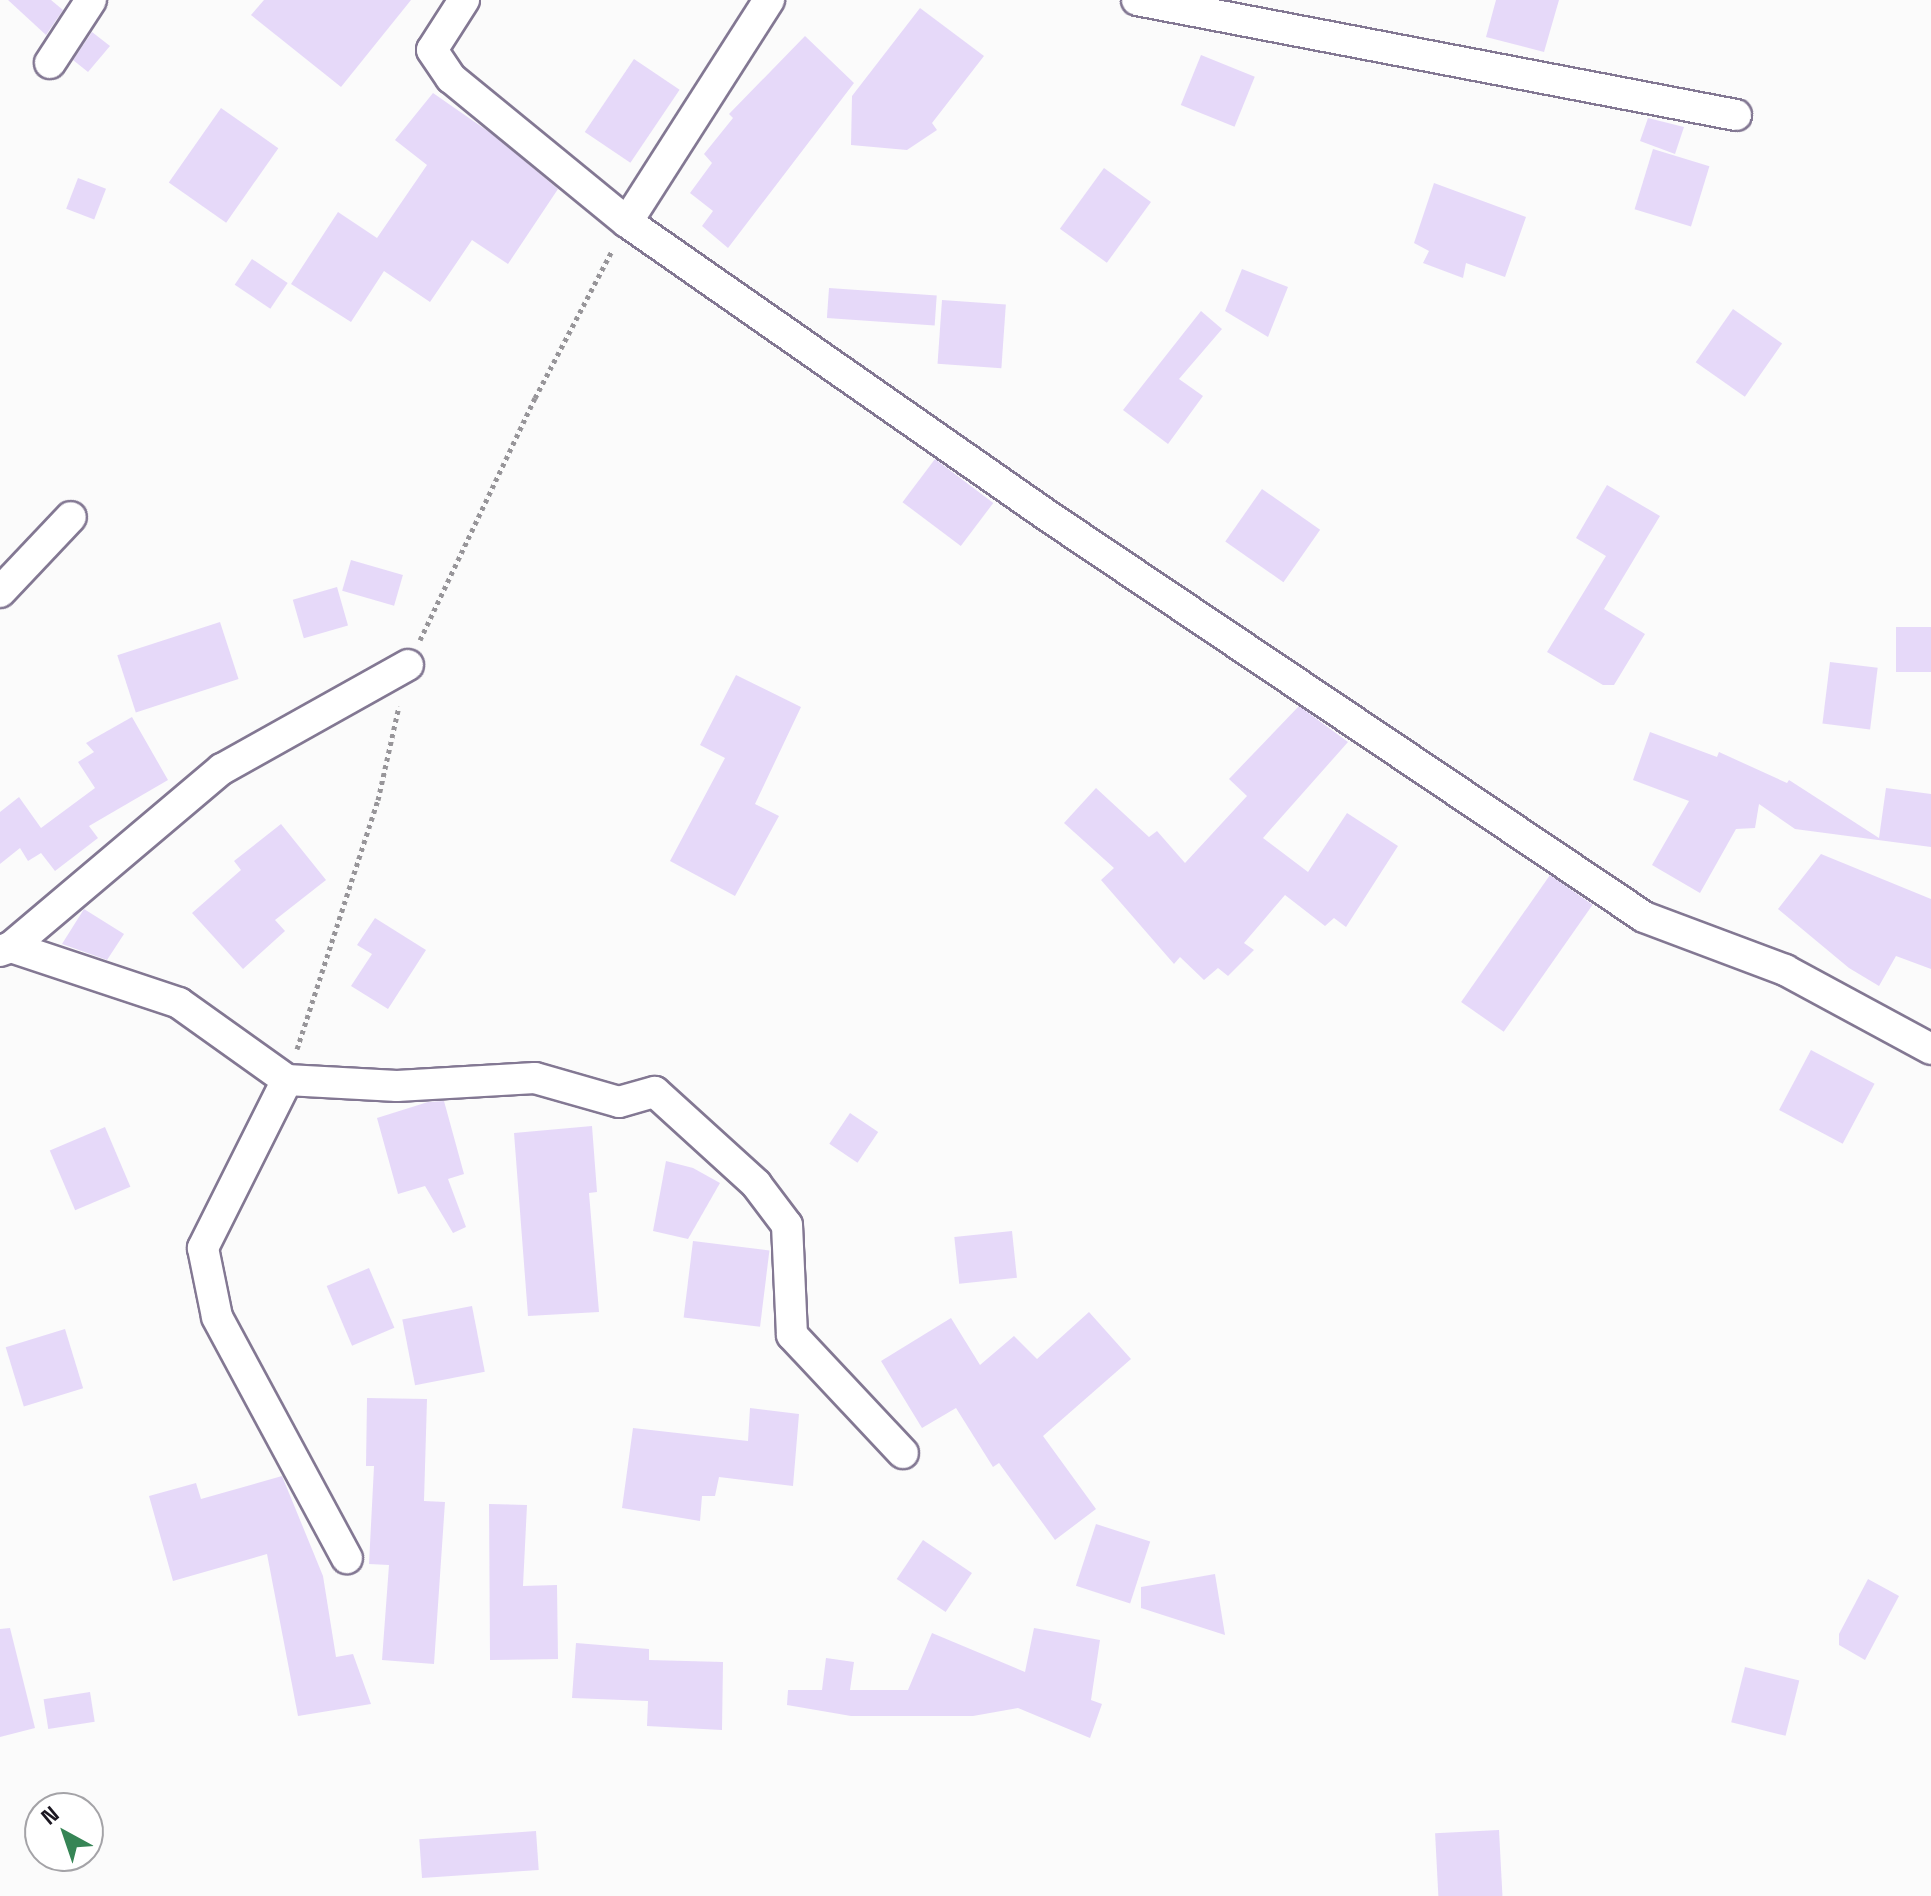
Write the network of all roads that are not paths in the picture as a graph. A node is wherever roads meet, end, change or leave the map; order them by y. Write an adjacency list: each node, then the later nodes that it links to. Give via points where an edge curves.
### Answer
1 (91, 0): 5 (street)
2 (464, 0): 7 (street, via 432,50 451,78)
3 (769, 0): 7 (street)
4 (1137, 0): 6 (street)
5 (50, 63)
6 (1736, 115)
7 (627, 222): 12 (street, via 1048,516 1644,917 1785,970)
8 (71, 517): 9 (street)
9 (0, 592)
10 (408, 665): 11 (street, via 222,769)
11 (6, 949): 13 (street, via 179,1003)
12 (1931, 1049)
13 (287, 1080): 14 (street, via 397,1086 535,1078 619,1102 655,1092 756,1184 787,1225 792,1335); 15 (street, via 203,1248 217,1317)
14 (903, 1453)
15 (347, 1558)

